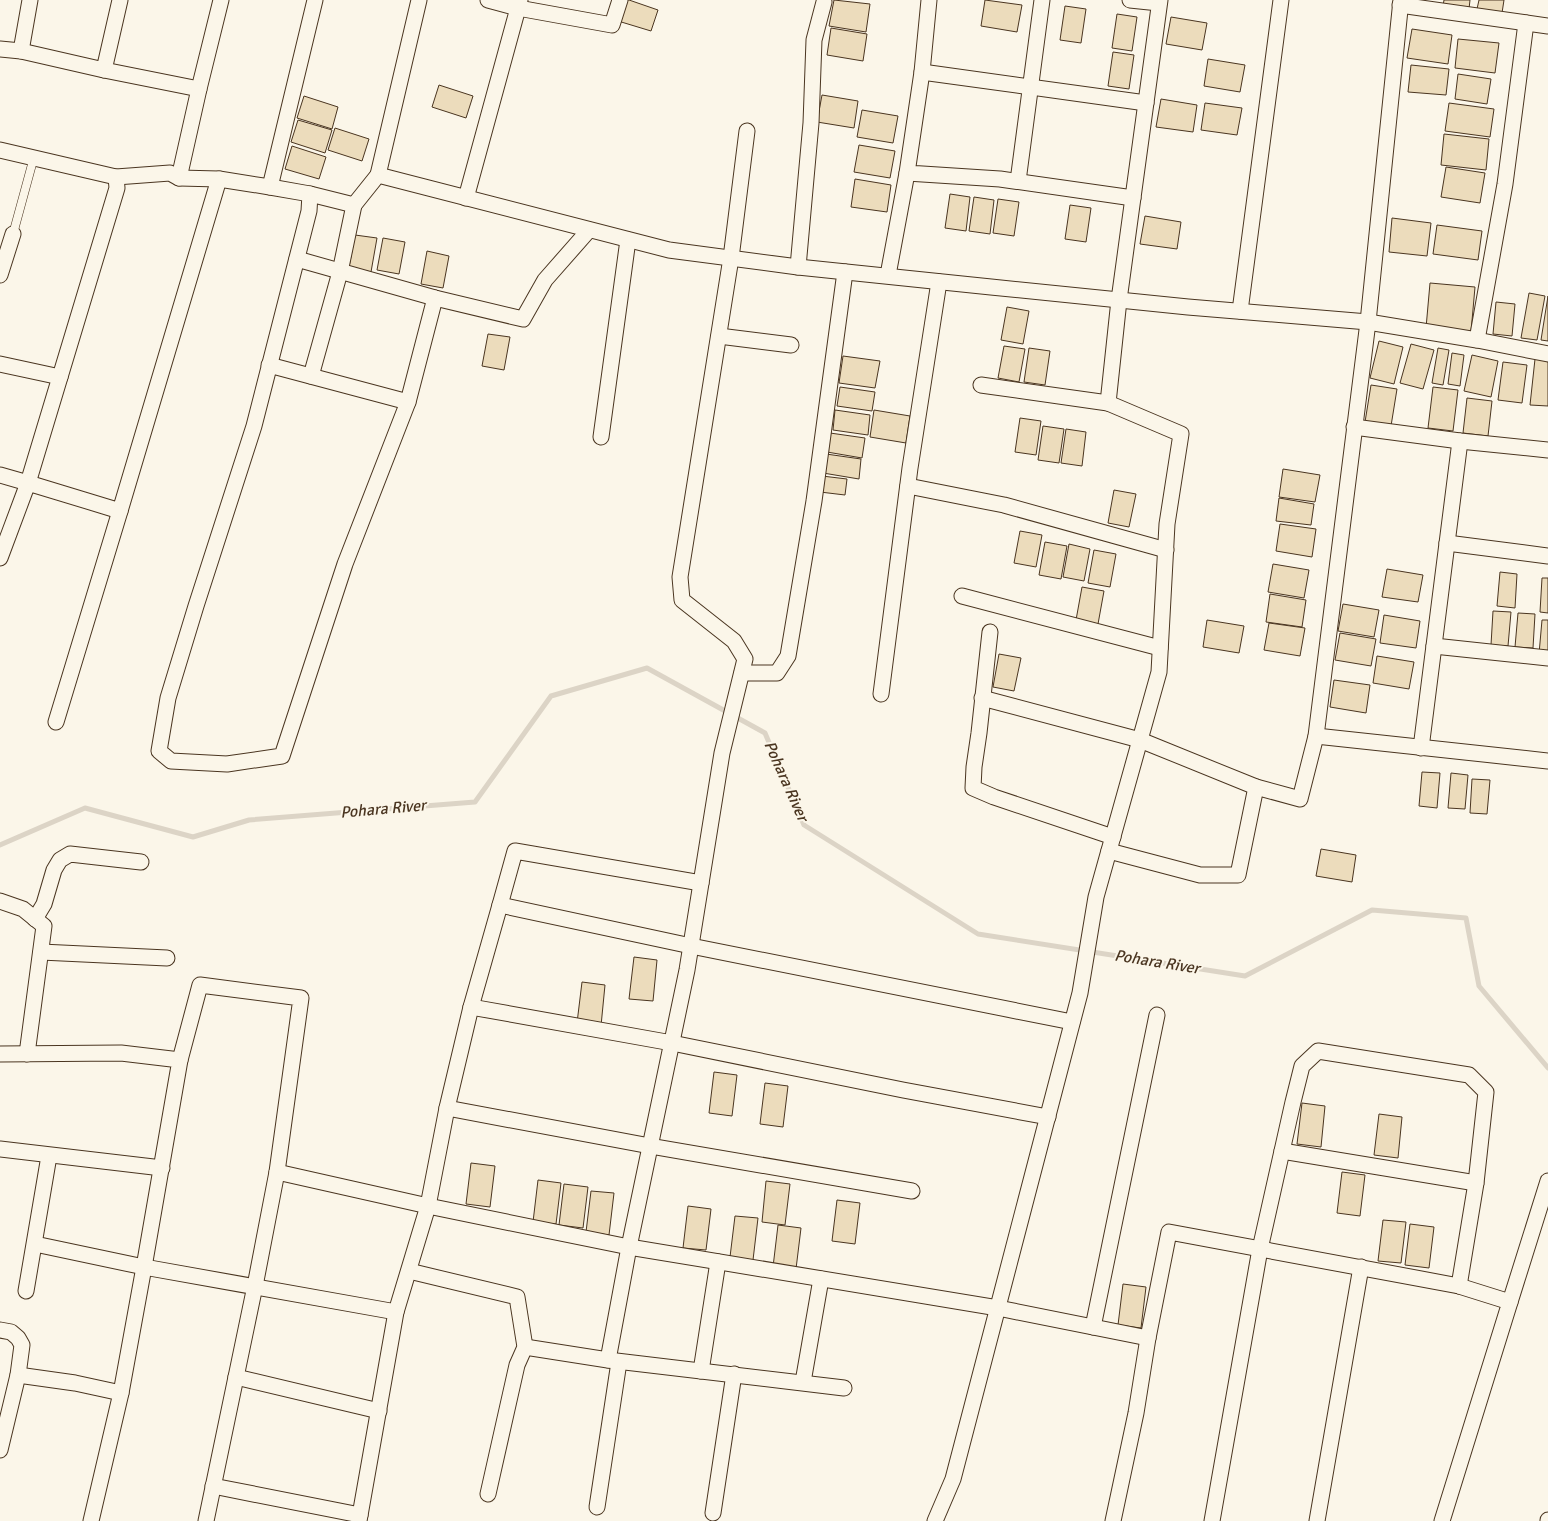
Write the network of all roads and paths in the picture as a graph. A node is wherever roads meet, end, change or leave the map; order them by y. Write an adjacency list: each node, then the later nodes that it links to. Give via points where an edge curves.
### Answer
1 (30, 0): 19 (street)
2 (120, 0): 20 (street)
3 (221, 0): 23 (street)
4 (315, 0): 34 (street)
5 (419, 0): 29 (street)
6 (488, 0): 15 (street)
7 (620, 0): 15 (street, via 612,26)
8 (929, 0): 21 (street)
9 (1042, 0): 22 (street)
10 (1130, 0): 13 (street)
11 (1281, 0): 52 (street)
12 (821, 1): 44 (street, via 814,40 811,122)
13 (1160, 2): 24 (street)
14 (1400, 2): 16 (street); 53 (street)
15 (519, 4): 36 (street)
16 (1526, 22): 17 (street); 55 (street, via 1505,184)
17 (1548, 26)
18 (0, 49): 19 (street)
19 (21, 51): 20 (street)
20 (104, 70): 23 (street)
21 (922, 72): 22 (street); 28 (street)
22 (1030, 87): 24 (street); 33 (street)
23 (198, 88): 31 (street)
24 (1146, 103): 37 (street)
25 (747, 131): 42 (street)
26 (0, 150): 27 (street)
27 (34, 157): 30 (street); 40 (lane)
28 (907, 173): 33 (street); 48 (street)
29 (378, 175): 36 (street); 38 (street)
30 (116, 177): 31 (street, via 170,173); 61 (street, via 117,188)
31 (179, 178): 32 (street)
32 (219, 179): 34 (street); 72 (street)
33 (1018, 182): 37 (street)
34 (270, 187): 35 (street)
35 (310, 194): 38 (street); 43 (street)
36 (466, 198): 39 (street)
37 (1133, 198): 51 (street)
38 (354, 205): 45 (street)
39 (589, 230): 41 (street); 50 (street, via 545,280 523,320)
40 (13, 234): 47 (street)
41 (628, 240): 42 (street, via 669,250); 66 (street)
42 (731, 258): 44 (street); 54 (street)
43 (297, 259): 45 (street); 59 (street)
44 (798, 267): 46 (street)
45 (340, 272): 50 (street); 60 (street)
46 (845, 272): 48 (street); 82 (street, via 814,501 788,656 777,674)
47 (0, 275)
48 (888, 275): 49 (street)
49 (939, 282): 51 (street); 71 (street)
50 (435, 298): 63 (street)
51 (1120, 300): 52 (street); 64 (street)
52 (1240, 311): 53 (street)
53 (1368, 322): 55 (street); 65 (street)
54 (719, 336): 56 (street); 82 (street, via 680,577 682,600 734,641 745,660)
55 (1477, 340): 57 (street)
56 (791, 345)
57 (1548, 354)
58 (0, 364): 61 (street)
59 (269, 365): 60 (street); 63 (street, via 254,426 168,698 159,751 171,761 227,764 282,756 345,564)
60 (311, 376): 63 (street)
61 (60, 377): 70 (street)
62 (981, 385): 64 (street)
63 (408, 402)
64 (1108, 403): 74 (street, via 1181,434)
65 (1354, 427): 67 (street); 86 (street)
66 (601, 437)
67 (1460, 441): 68 (street); 73 (street)
68 (1548, 450)
69 (0, 476): 70 (street)
70 (28, 483): 72 (street); 76 (street)
71 (908, 486): 74 (street, via 1004,505); 83 (street)
72 (120, 511): 85 (street)
73 (1447, 543): 75 (street); 79 (street)
74 (1166, 550): 80 (street)
75 (1548, 556)
76 (0, 558)
77 (962, 596): 80 (street)
78 (990, 632): 84 (street)
79 (1434, 646): 81 (street); 88 (street)
80 (1160, 648): 87 (street, via 1159,672)
81 (1548, 658)
82 (741, 680): 93 (street, via 722,753)
83 (881, 694)
84 (982, 698): 87 (street); 91 (street, via 973,788)
85 (56, 722)
86 (1316, 736): 88 (street); 90 (street, via 1300,799)
87 (1140, 740): 90 (street); 91 (street)
88 (1422, 748): 89 (street)
89 (1548, 761)
90 (1256, 787): 91 (street, via 1238,875 1200,875)
91 (1111, 844): 102 (street, via 1096,897)
92 (141, 862): 96 (street, via 70,854 60,860 54,870 44,904)
93 (701, 883): 95 (street, via 515,851); 97 (street)
94 (0, 901): 96 (street, via 23,909)
95 (500, 905): 97 (street); 100 (street)
96 (35, 919): 98 (street, via 44,926)
97 (690, 946): 102 (street); 103 (street)
98 (41, 952): 99 (street); 105 (street)
99 (168, 958)
100 (471, 1007): 103 (street); 107 (street)
101 (1157, 1014): 133 (street)
102 (1072, 1022): 108 (street)
103 (672, 1043): 108 (street); 109 (street)
104 (0, 1054): 105 (street)
105 (27, 1054): 106 (street, via 121,1054)
106 (180, 1060): 113 (street); 114 (street, via 200,985 301,998)
107 (447, 1108): 109 (street); 118 (street)
108 (1048, 1117): 131 (street)
109 (650, 1146): 117 (street); 120 (street)
110 (0, 1149): 112 (street)
111 (1282, 1151): 116 (street); 116 (street, via 1302,1066 1318,1051 1469,1075 1486,1092); 121 (street)
112 (49, 1156): 113 (street); 119 (street)
113 (162, 1168): 123 (street)
114 (277, 1172): 118 (street); 127 (street)
115 (1548, 1181): 130 (street)
116 (1476, 1183): 128 (street)
117 (912, 1191)
118 (428, 1206): 120 (street); 125 (street)
119 (35, 1244): 123 (street); 129 (street)
120 (629, 1247): 122 (street); 137 (street)
121 (1260, 1249): 124 (street); 135 (street, via 1169,1232); 156 (street)
122 (718, 1262): 126 (street); 138 (street)
123 (144, 1266): 127 (street); 144 (street)
124 (1361, 1267): 128 (street); 157 (street)
125 (409, 1271): 132 (street); 136 (street, via 517,1297)
126 (820, 1279): 131 (street); 142 (street)
127 (255, 1286): 132 (street); 141 (street)
128 (1459, 1286): 130 (street)
129 (26, 1291)
130 (1510, 1302): 158 (street)
131 (998, 1308): 133 (street); 154 (street, via 953,1479)
132 (396, 1312): 145 (street)
133 (1093, 1327): 135 (street)
134 (0, 1330): 140 (street, via 11,1332 22,1345)
135 (1148, 1338): 155 (street)
136 (525, 1347): 137 (street); 148 (street, via 516,1365)
137 (613, 1361): 138 (street); 149 (street)
138 (702, 1371): 139 (street)
139 (734, 1374): 142 (street); 150 (street)
140 (18, 1375): 144 (street); 146 (street)
141 (236, 1377): 145 (street); 147 (street)
142 (803, 1382): 143 (street)
143 (844, 1388)
144 (120, 1392): 152 (street)
145 (379, 1410): 151 (street)
146 (0, 1450)
147 (214, 1486): 151 (street); 153 (street)
148 (488, 1494)
149 (597, 1507)
150 (713, 1513)
151 (360, 1518)
152 (91, 1521)
153 (206, 1521)
154 (935, 1521)
155 (1113, 1521)
156 (1212, 1521)
157 (1317, 1521)
158 (1442, 1521)

